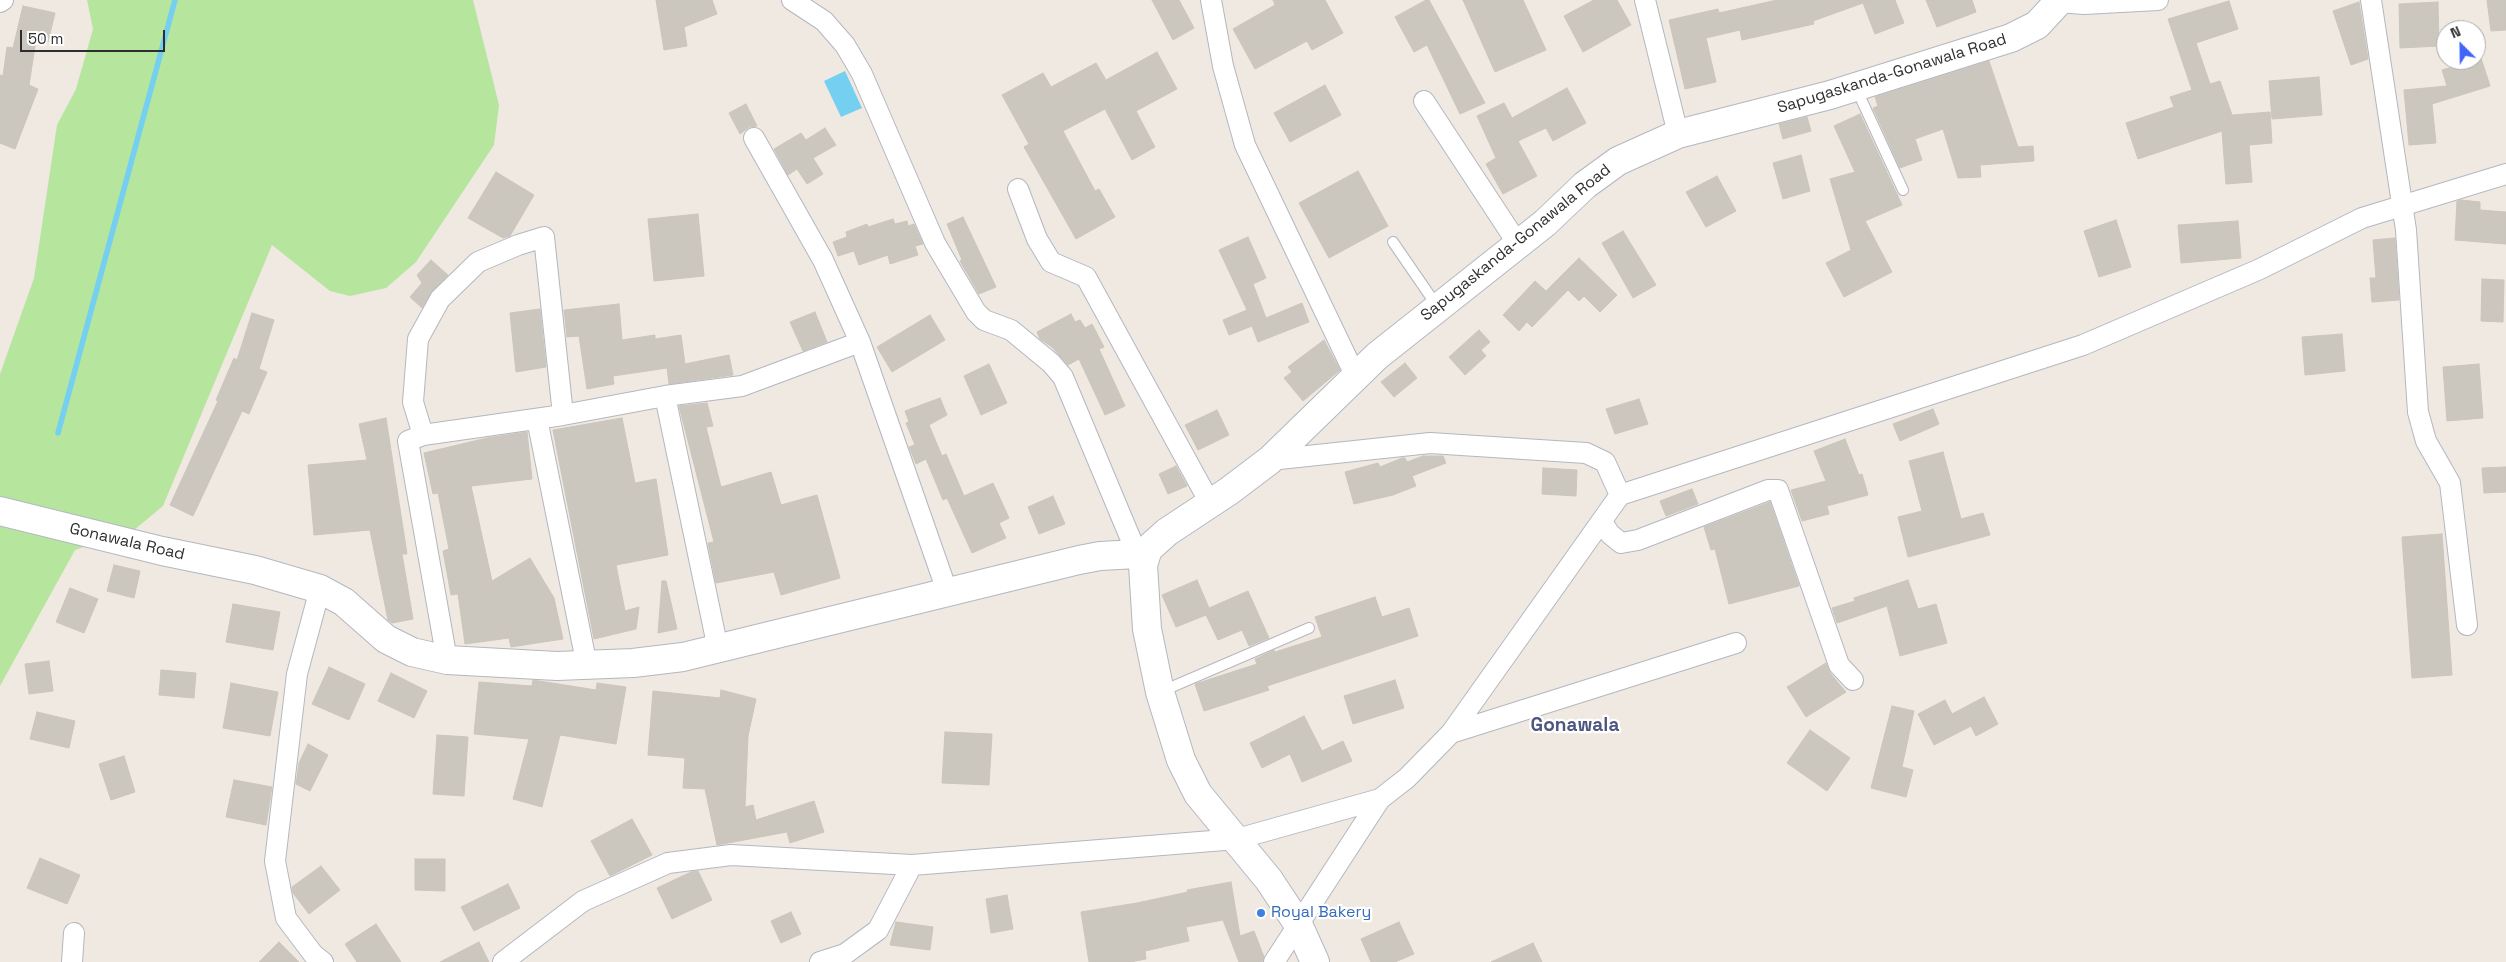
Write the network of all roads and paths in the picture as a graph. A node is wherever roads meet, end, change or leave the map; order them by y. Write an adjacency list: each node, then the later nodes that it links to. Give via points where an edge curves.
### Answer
1 (3, 0): 8 (street)
2 (792, 0): 31 (street, via 824,21 862,74 935,243 976,312 984,320 1011,330 1063,377)
3 (1211, 0): 21 (street, via 1223,66 1245,145)
4 (1645, 0): 11 (street)
5 (2158, 0): 7 (street, via 2084,4)
6 (2371, 0): 16 (street)
7 (2060, 1): 9 (street, Sapugaskanda-Gonawala Road, via 2037,25 2011,38)
8 (0, 2)
9 (1855, 87): 11 (street, Sapugaskanda-Gonawala Road); 15 (lane)
10 (1424, 101): 18 (street)
11 (1678, 134): 18 (street, Sapugaskanda-Gonawala Road, via 1637,151 1600,173)
12 (754, 138): 20 (street, via 823,260)
13 (2506, 174): 16 (street)
14 (1018, 189): 28 (street, via 1037,239 1051,262 1086,277)
15 (1903, 190)
16 (2402, 205): 27 (street, via 2362,218 2260,269 2083,345); 34 (street, via 2418,412 2426,441 2450,483)
17 (1393, 242): 19 (lane)
18 (1518, 244): 19 (street, Sapugaskanda-Gonawala Road)
19 (1438, 307): 21 (street, Sapugaskanda-Gonawala Road)
20 (860, 342): 22 (street, via 742,386); 33 (street)
21 (1355, 376): 26 (street, Sapugaskanda-Gonawala Road)
22 (665, 396): 23 (street); 37 (street)
23 (563, 415): 24 (street); 25 (street, via 544,237 478,262 440,299 418,339 413,402)
24 (537, 419): 25 (street); 39 (street)
25 (423, 435): 38 (street, via 408,442)
26 (1270, 460): 27 (street, via 1430,443 1586,453 1604,462); 28 (street, Sapugaskanda-Gonawala Road)
27 (1620, 495): 30 (street)
28 (1210, 503): 31 (street, Sapugaskanda-Gonawala Road, via 1158,538)
29 (0, 511): 32 (street, Gonawala Road, via 255,570)
30 (1602, 522): 40 (street, via 1621,543 1638,540 1768,490 1778,490 1839,665); 42 (street)
31 (1141, 555): 33 (street, Gonawala Road, via 1100,556); 41 (street, via 1147,629)
32 (320, 589): 38 (street, Gonawala Road, via 344,602 386,639 412,652); 49 (street, via 297,674 275,861 286,918 313,954)
33 (947, 591): 37 (street, Gonawala Road)
34 (2467, 625)
35 (1309, 628): 41 (lane)
36 (1736, 643): 42 (street)
37 (718, 650): 39 (street, Gonawala Road, via 660,660)
38 (447, 660): 39 (street, Gonawala Road)
39 (587, 666)
40 (1853, 680)
41 (1160, 692): 44 (street, via 1189,780)
42 (1451, 733): 43 (street, via 1407,778)
43 (1380, 799): 44 (street); 46 (street)
44 (1237, 839): 45 (street); 46 (street)
45 (912, 865): 50 (street, via 731,855 668,863 583,901); 51 (street, via 878,930 845,954)
46 (1298, 924): 52 (street); 53 (street)
47 (74, 933): 48 (street)
48 (72, 962)
49 (323, 962)
50 (503, 962)
51 (820, 962)
52 (1274, 962)
53 (1315, 962)

